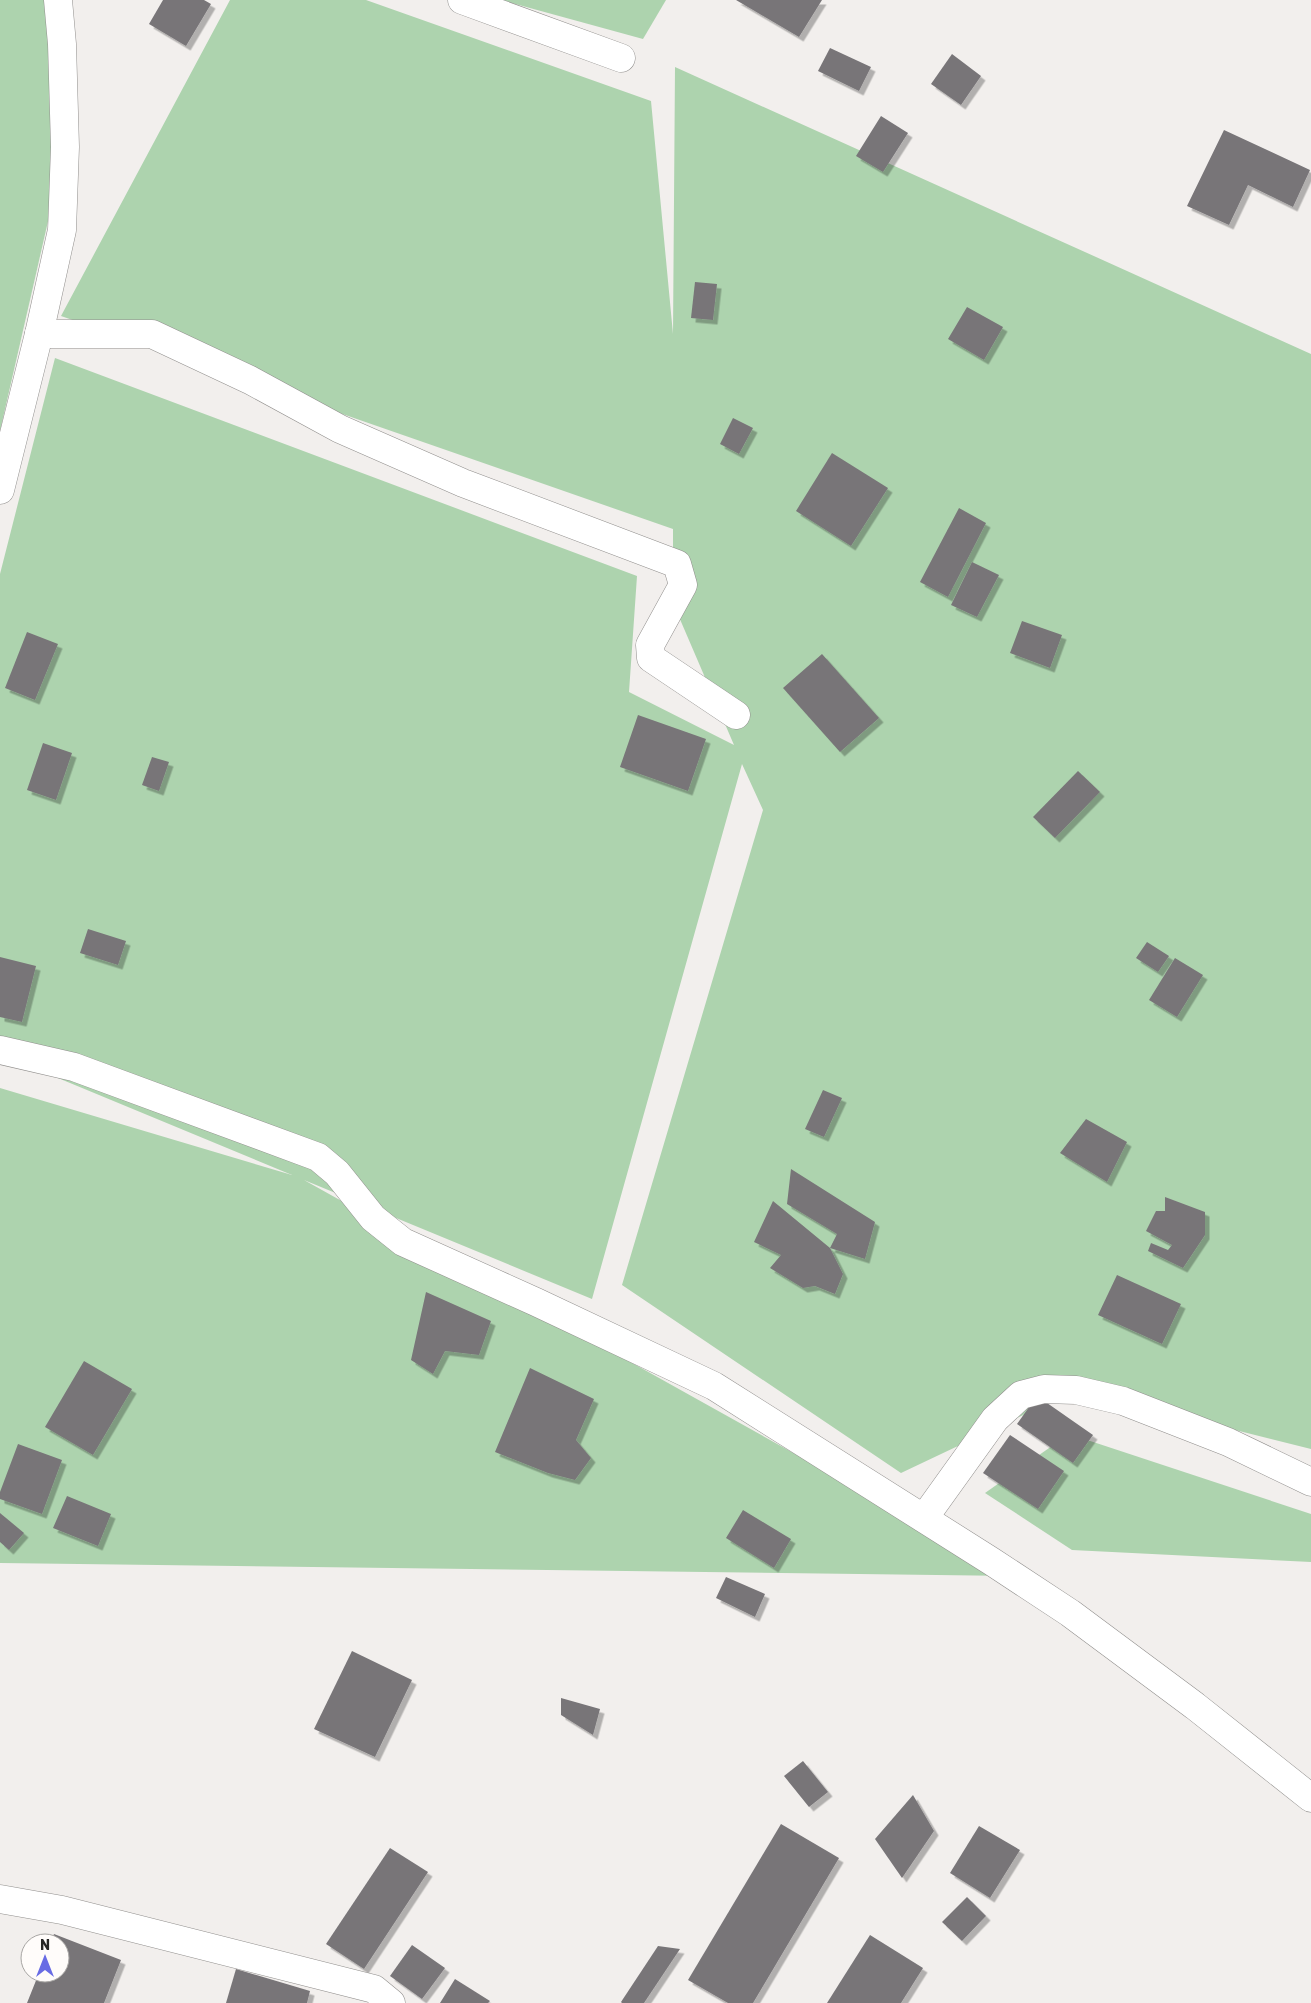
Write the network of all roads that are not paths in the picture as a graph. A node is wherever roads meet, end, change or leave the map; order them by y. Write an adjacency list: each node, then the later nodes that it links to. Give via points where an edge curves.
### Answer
1 (58, 0): 4 (street, via 65,147 62,230)
2 (462, 0): 3 (street)
3 (621, 58)
4 (39, 334): 5 (street); 6 (street, via 152,334 250,380 340,429 463,483 677,564 683,584 650,645 651,658)
5 (0, 490)
6 (736, 715)
7 (0, 1050): 9 (street, via 74,1067 318,1158 337,1173 373,1218 403,1242 714,1386)
8 (1311, 1482): 9 (street, via 1228,1442 1123,1401 1076,1390 1044,1389 1021,1395 995,1419)
9 (924, 1518): 10 (street, via 1070,1613)
10 (1311, 1798)
11 (0, 1899): 12 (street, via 62,1910 374,1989)
12 (391, 2003)

